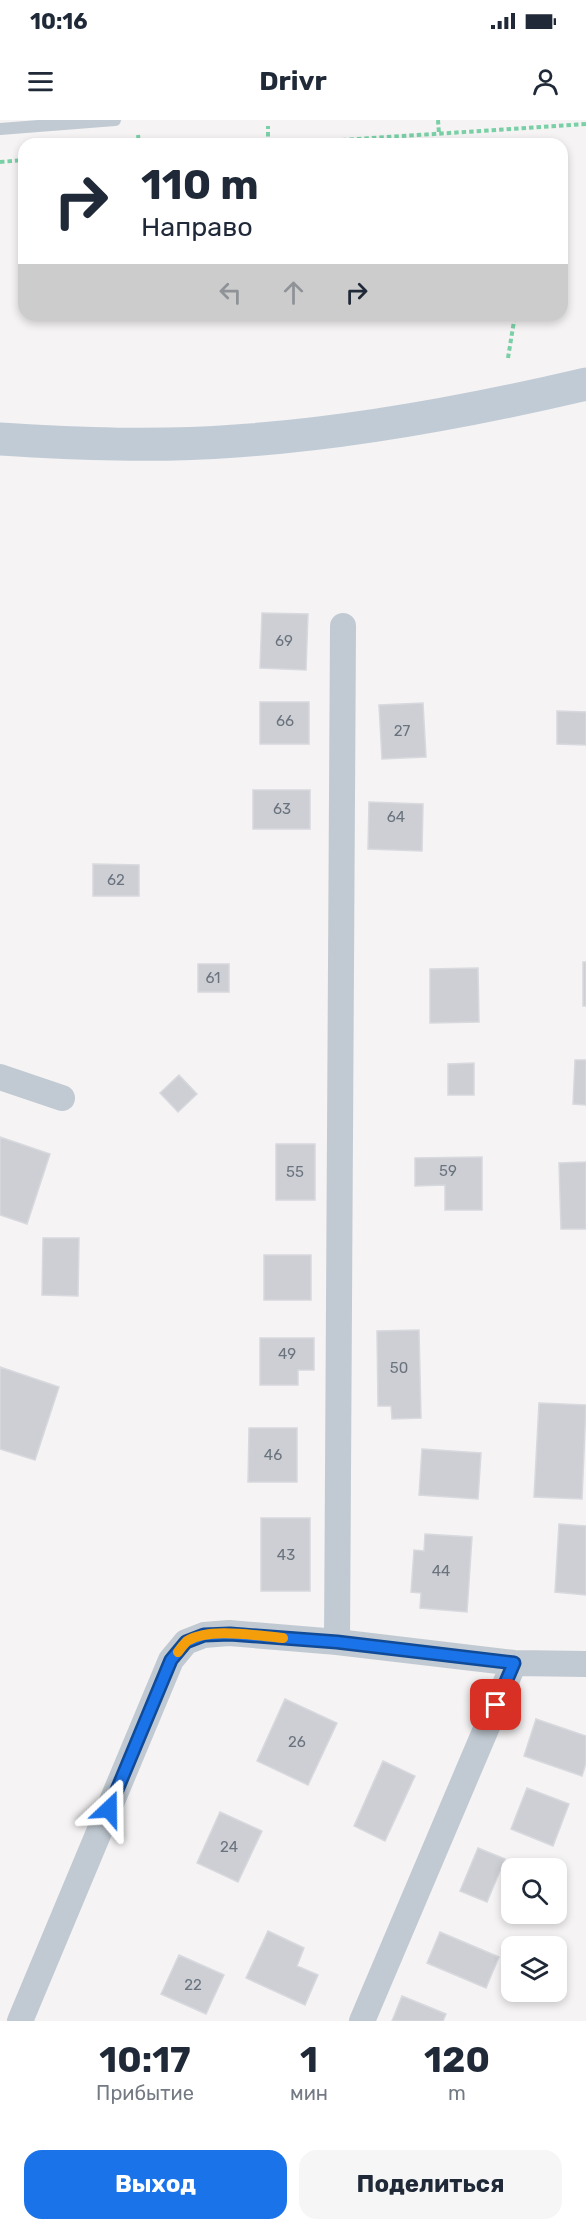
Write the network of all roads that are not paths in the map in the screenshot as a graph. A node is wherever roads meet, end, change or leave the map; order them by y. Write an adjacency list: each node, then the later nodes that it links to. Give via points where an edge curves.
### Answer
1 (115, 120): 2 (lane)
2 (0, 129)
3 (586, 384): 4 (main road, via 453,414 247,440 100,445)
4 (0, 439)
5 (343, 626): 8 (street)
6 (0, 1077): 7 (street)
7 (62, 1098)
8 (337, 1642): 9 (street); 11 (street, via 230,1634 204,1635 186,1642 171,1660)
9 (514, 1663): 10 (street); 12 (street)
10 (586, 1664)
11 (20, 2021)
12 (362, 2021)

